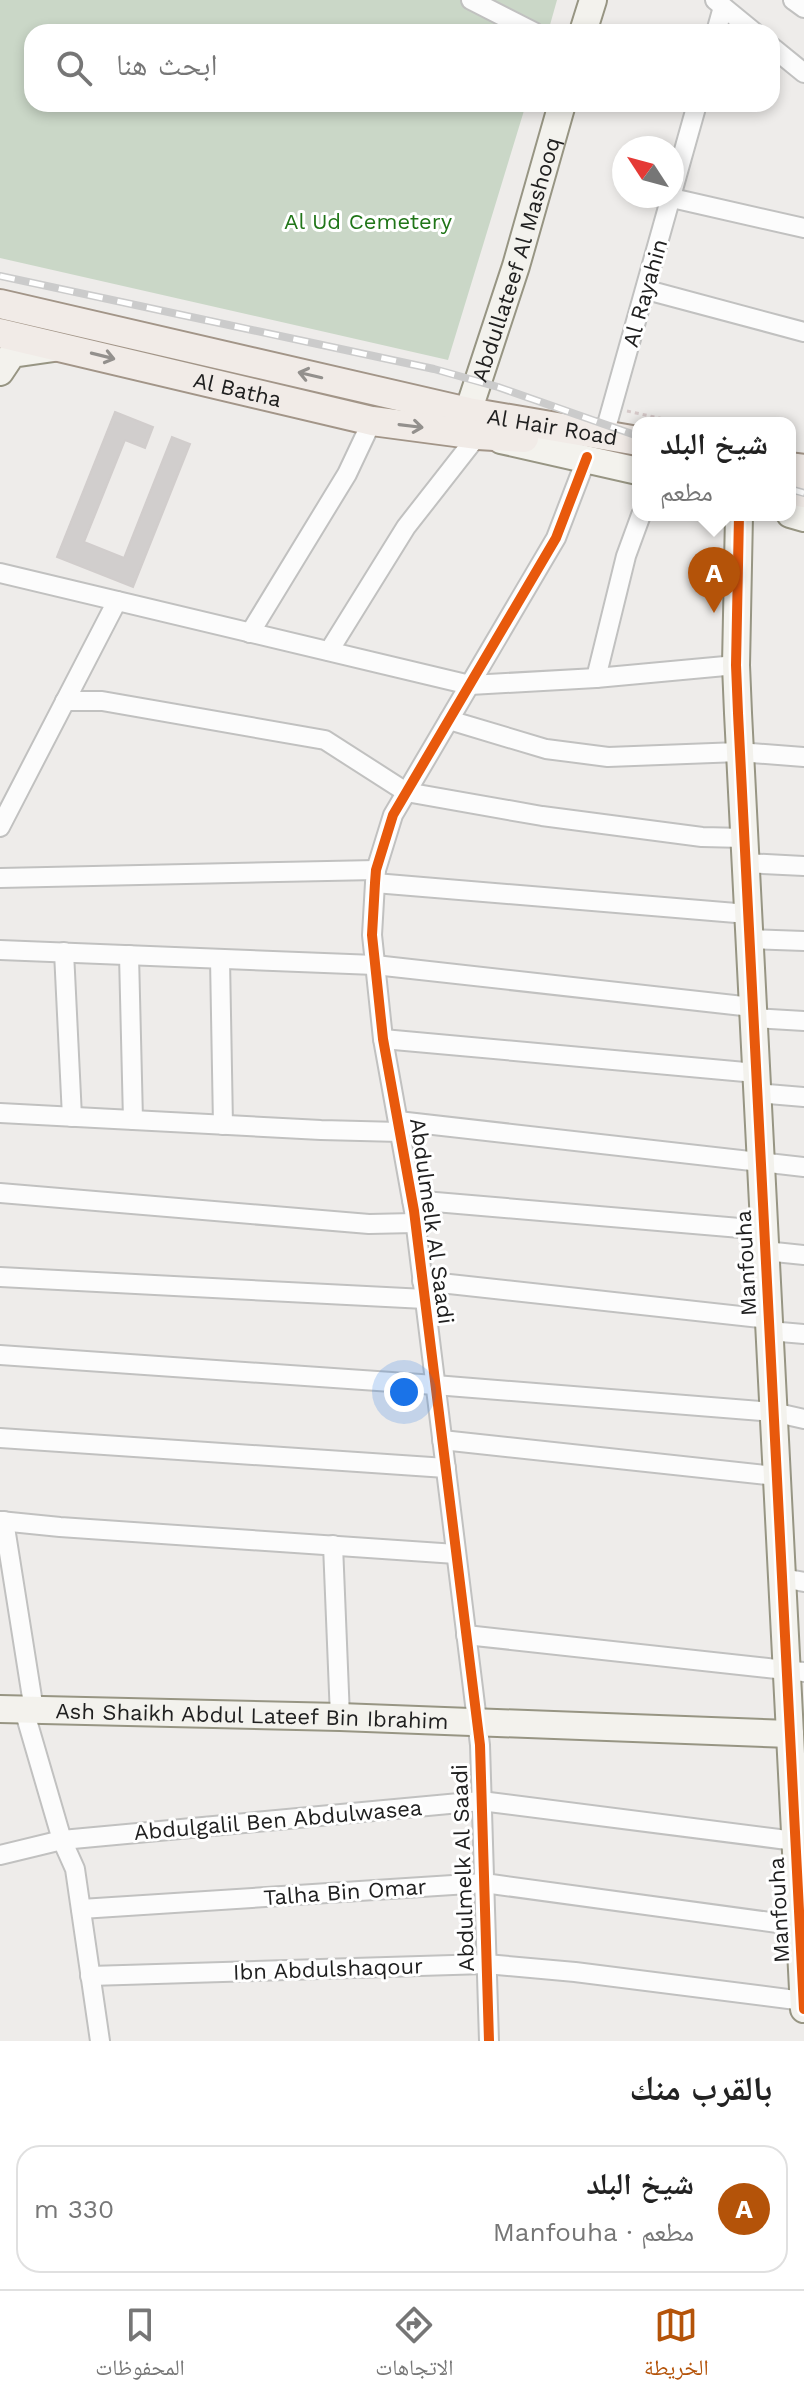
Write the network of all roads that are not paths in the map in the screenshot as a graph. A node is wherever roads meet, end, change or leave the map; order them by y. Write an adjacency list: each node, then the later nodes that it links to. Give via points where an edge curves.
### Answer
1 (593, 0): 7 (street)
2 (793, 0): 5 (street)
3 (474, 1): 6 (street)
4 (719, 4): 8 (street); 9 (street)
5 (804, 8)
6 (519, 24)
7 (586, 24)
8 (717, 24)
9 (744, 24)
10 (780, 54): 11 (street)
11 (804, 73)
12 (560, 112): 25 (street, Abdullateef Al Mashooq)
13 (695, 112): 14 (street, Al Rayahin)
14 (684, 153)
15 (684, 201): 17 (street)
16 (669, 208): 18 (street, Al Rayahin)
17 (804, 228)
18 (647, 290): 20 (street); 27 (street, Al Rayahin)
19 (0, 304): 25 (main road, Al Batha, one-way to 19)
20 (804, 332)
21 (0, 333): 22 (main road, Al Batha)
22 (64, 347): 23 (street, via 12,354); 24 (main road, Al Batha, one-way to 24)
23 (0, 372)
24 (372, 421): 25 (main road, Al Batha, one-way to 25); 34 (street, via 347,474)
25 (473, 424): 27 (main road, Al Batha); 35 (street)
26 (632, 442): 27 (main road, Al Hair Road)
27 (598, 447): 28 (main road, Al Hair Road); 29 (street, Al Batha); 38 (street, Abdulmelk Al Saadi, via 556,538)
28 (632, 456)
29 (632, 467)
30 (639, 521): 37 (street)
31 (739, 521): 36 (street, Manfouha)
32 (0, 573): 33 (street)
33 (117, 601): 34 (street); 39 (street)
34 (250, 633): 35 (street)
35 (329, 651): 38 (street)
36 (736, 665): 37 (street); 41 (street, Manfouha)
37 (596, 678): 38 (street)
38 (470, 685): 40 (street, Abdulmelk Al Saadi)
39 (65, 701): 43 (street, via 102,701 325,740); 44 (street)
40 (449, 720): 41 (street, via 546,749 608,757); 43 (street, Abdulmelk Al Saadi)
41 (739, 752): 42 (street); 45 (street, Manfouha)
42 (804, 757)
43 (406, 792): 45 (street, via 702,837); 47 (street, Abdulmelk Al Saadi, via 393,815)
44 (0, 827)
45 (744, 850): 46 (street); 49 (street, Manfouha)
46 (804, 866)
47 (375, 876): 48 (street); 49 (street); 55 (street, Abdulmelk Al Saadi)
48 (0, 878)
49 (748, 926): 50 (street); 56 (street, Manfouha)
50 (804, 941)
51 (0, 950): 52 (street)
52 (64, 952): 53 (street); 62 (street)
53 (129, 955): 54 (street); 63 (street)
54 (220, 959): 55 (street); 64 (street)
55 (375, 965): 56 (street); 58 (street, Abdulmelk Al Saadi)
56 (753, 1012): 57 (street); 59 (street, Manfouha)
57 (804, 1021)
58 (383, 1039): 59 (street); 65 (street, Abdulmelk Al Saadi)
59 (756, 1083): 60 (street); 66 (street, Manfouha)
60 (804, 1097)
61 (0, 1113): 62 (street)
62 (72, 1117): 63 (street)
63 (133, 1120): 64 (street)
64 (223, 1125): 65 (street)
65 (399, 1127): 66 (street); 69 (street, Abdulmelk Al Saadi)
66 (760, 1162): 67 (street); 71 (street, Manfouha)
67 (804, 1167)
68 (0, 1193): 70 (street, via 369,1224)
69 (412, 1200): 70 (street, Abdulmelk Al Saadi); 71 (street)
70 (415, 1223): 74 (street, Abdulmelk Al Saadi)
71 (764, 1240): 72 (street); 75 (street, Manfouha)
72 (804, 1255)
73 (0, 1277): 74 (street)
74 (424, 1290): 75 (street); 78 (street, Abdulmelk Al Saadi)
75 (769, 1325): 76 (street); 79 (street, Manfouha)
76 (804, 1334)
77 (0, 1355): 78 (street)
78 (435, 1385): 79 (street); 82 (street, Abdulmelk Al Saadi)
79 (773, 1412): 80 (street); 84 (street, Manfouha)
80 (804, 1419)
81 (0, 1438): 83 (street)
82 (442, 1440): 83 (street, Abdulmelk Al Saadi); 84 (street)
83 (446, 1468): 87 (street, Abdulmelk Al Saadi)
84 (776, 1476): 88 (street, Manfouha)
85 (2, 1521): 86 (street); 91 (street)
86 (333, 1545): 87 (street); 92 (street)
87 (456, 1554): 89 (street, Abdulmelk Al Saadi)
88 (793, 1580): 90 (street, Manfouha)
89 (466, 1635): 90 (street); 93 (street, Abdulmelk Al Saadi)
90 (795, 1672): 94 (street, Manfouha)
91 (19, 1709): 92 (street, Ash Shaikh Abdul Lateef Bin Ibrahim); 97 (street)
92 (340, 1717): 93 (street, Ash Shaikh Abdul Lateef Bin Ibrahim)
93 (477, 1723): 94 (street, Ash Shaikh Abdul Lateef Bin Ibrahim); 95 (street, Abdulmelk Al Saadi)
94 (795, 1742): 96 (street, Manfouha)
95 (481, 1801): 96 (street, Abdulgalil Ben Abdulwasea); 97 (street, Abdulgalil Ben Abdulwasea); 99 (street, Abdulmelk Al Saadi)
96 (798, 1829): 101 (street, Manfouha)
97 (62, 1840): 98 (street, Abdulgalil Ben Abdulwasea); 100 (street, via 75,1869)
98 (0, 1855)
99 (484, 1883): 100 (street, Talha Bin Omar); 101 (street, Talha Bin Omar); 102 (street, Abdulmelk Al Saadi)
100 (81, 1909): 103 (street)
101 (801, 1913): 104 (street, Manfouha)
102 (486, 1964): 103 (street, Ibn Abdulshaqour); 104 (street, Ibn Abdulshaqour); 107 (street, Abdulmelk Al Saadi)
103 (90, 1976): 106 (street)
104 (804, 2001): 105 (street, Manfouha)
105 (804, 2009)
106 (100, 2041)
107 (489, 2041)

